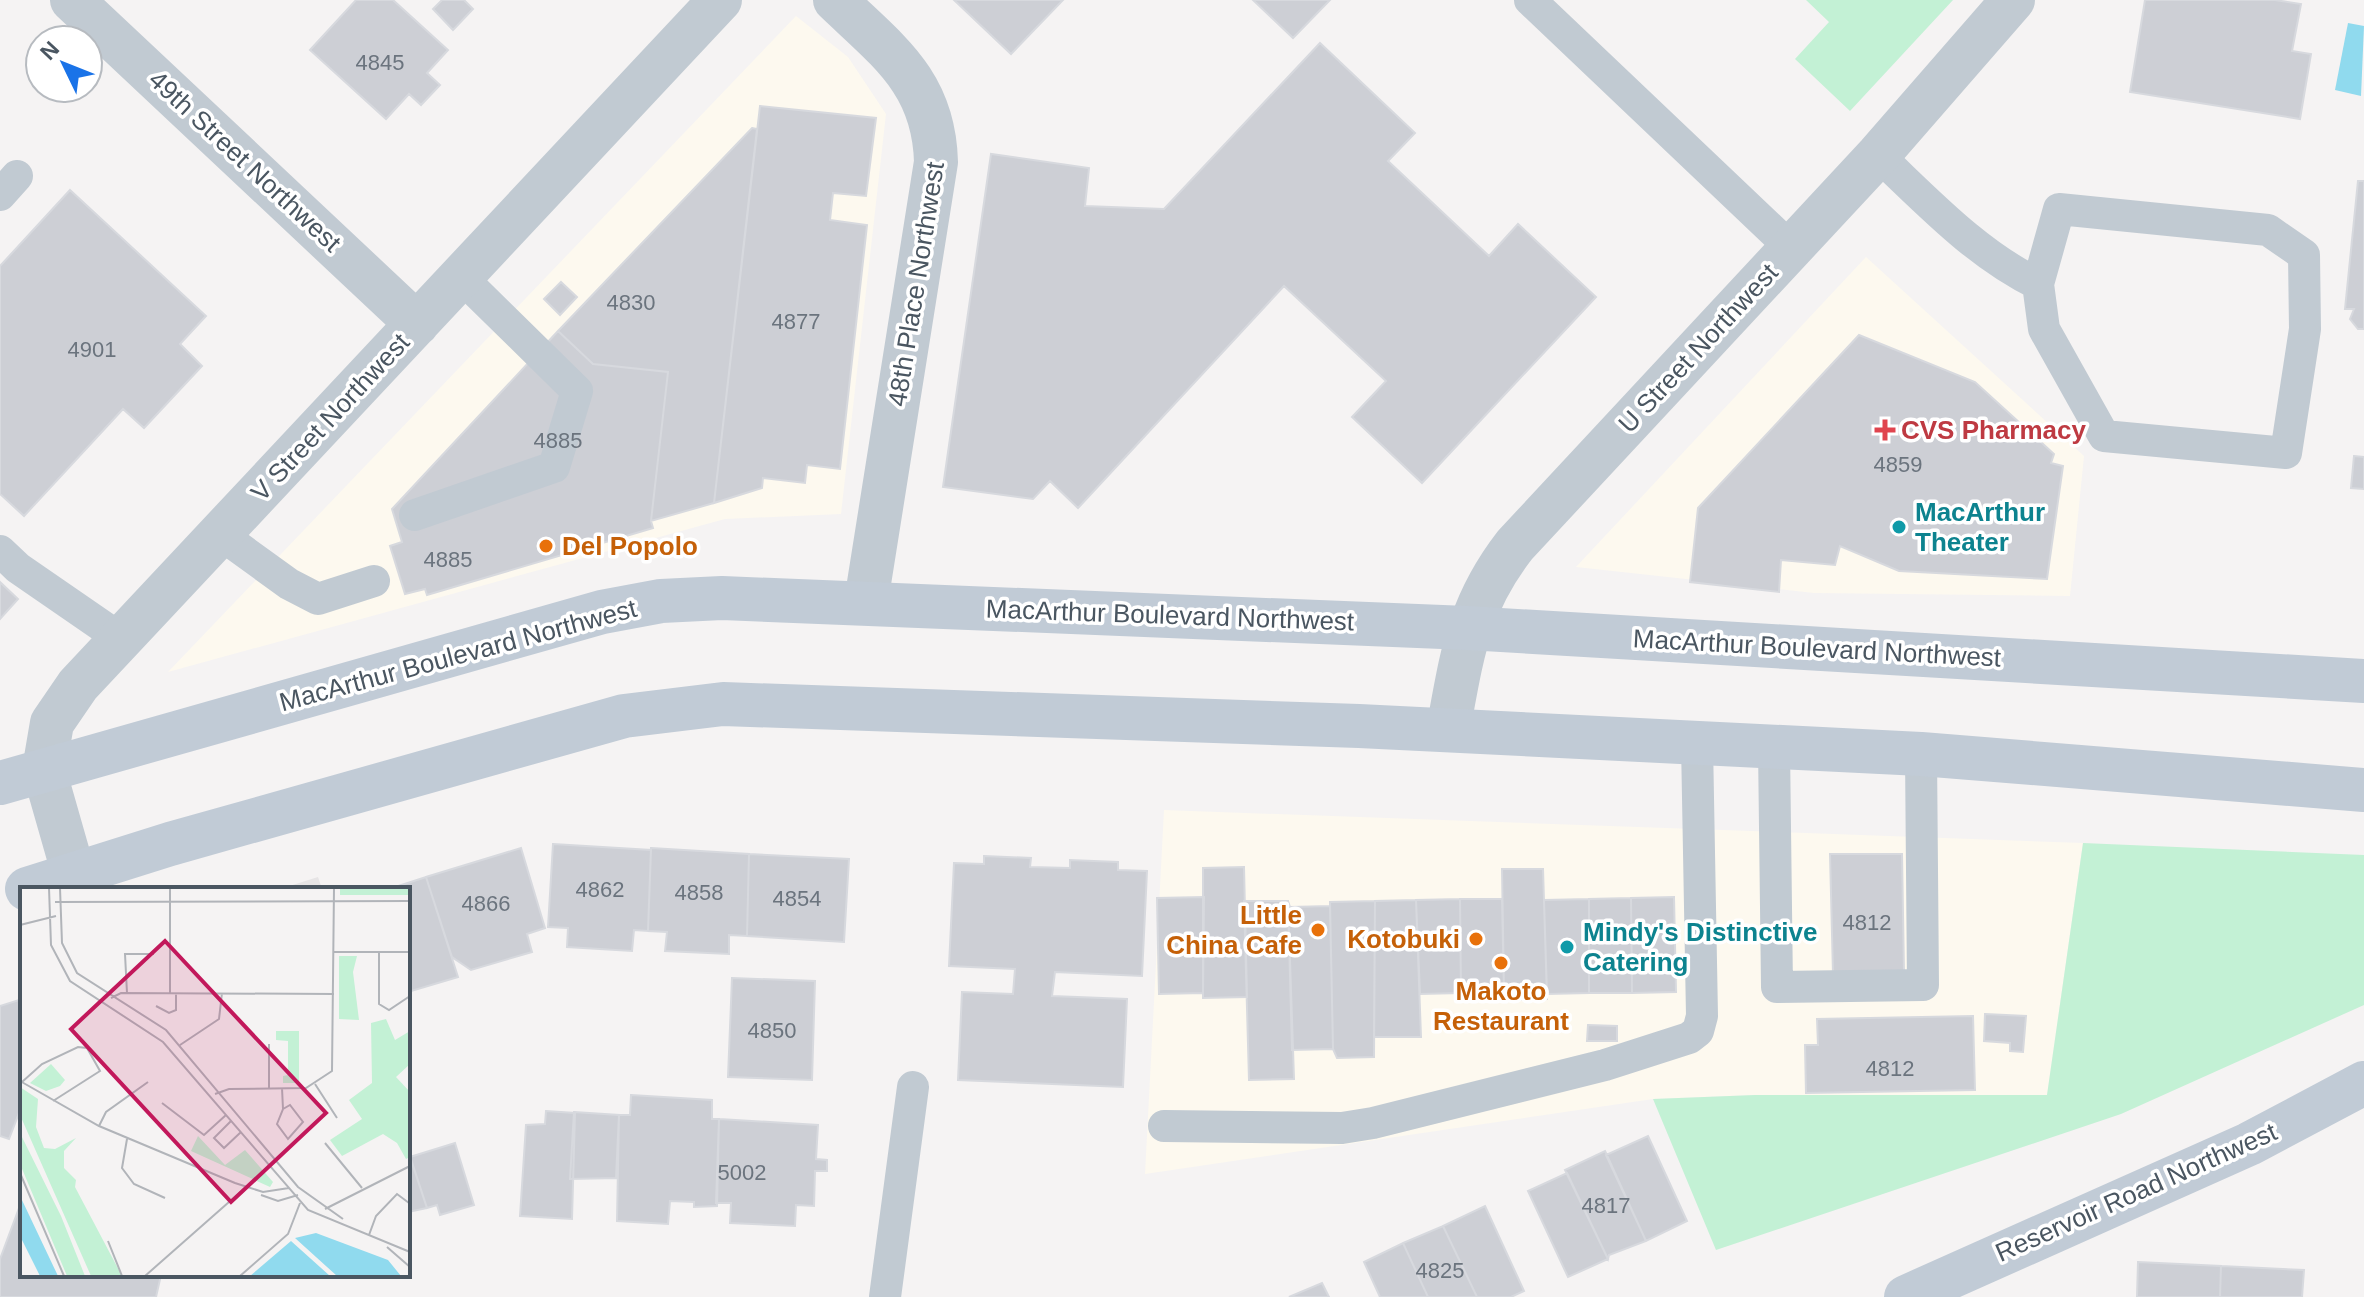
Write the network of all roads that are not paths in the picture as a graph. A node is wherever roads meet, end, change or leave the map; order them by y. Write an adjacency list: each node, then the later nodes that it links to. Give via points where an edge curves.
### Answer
1 (72, 0): 10 (street, 49th Street Northwest)
2 (720, 0): 8 (street, V Street Northwest)
3 (835, 0): 15 (street, 48th Place Northwest, via 909,72 922,92 936,138)
4 (1530, 0): 7 (lane)
5 (2013, 0): 6 (street, U Street Northwest)
6 (1878, 155): 7 (street, U Street Northwest); 9 (lane, via 1948,221 2012,271)
7 (1791, 248): 16 (street, U Street Northwest, via 1515,545 1491,575)
8 (461, 277): 10 (street, V Street Northwest); 11 (lane, via 577,391 554,467)
9 (2038, 284): 9 (lane, via 2044,329 2104,436 2286,453 2305,329 2304,255 2268,230 2059,209)
10 (417, 324): 12 (street, V Street Northwest)
11 (415, 515)
12 (220, 534): 14 (lane, via 318,599); 17 (street, V Street Northwest)
13 (0, 551): 17 (lane)
14 (374, 581)
15 (866, 602): 16 (main road, MacArthur Boulevard Northwest); 23 (main road, MacArthur Boulevard Northwest, via 722,598 661,601 602,612)
16 (1467, 628): 18 (main road, MacArthur Boulevard Northwest); 19 (street, U Street Northwest)
17 (121, 639): 23 (street, V Street Northwest, via 78,685 52,723)
18 (2364, 681)
19 (1448, 730): 20 (main road); 26 (main road, via 723,704 674,708 544,738)
20 (1697, 743): 21 (main road); 32 (lane, via 1702,1016 1698,1031 1689,1038 1605,1065 1373,1123 1342,1128)
21 (1774, 747): 22 (main road); 22 (lane, via 1777,987 1923,985)
22 (1921, 754): 25 (main road)
23 (44, 770): 24 (main road, MacArthur Boulevard Northwest); 26 (street, V Street Northwest)
24 (0, 783)
25 (2364, 790)
26 (74, 875): 27 (main road)
27 (34, 887)
28 (20, 891): 29 (main road)
29 (0, 897)
30 (913, 1087): 33 (lane)
31 (2362, 1089): 34 (main road, Reservoir Road Northwest)
32 (1164, 1126)
33 (885, 1297)
34 (1906, 1297)

